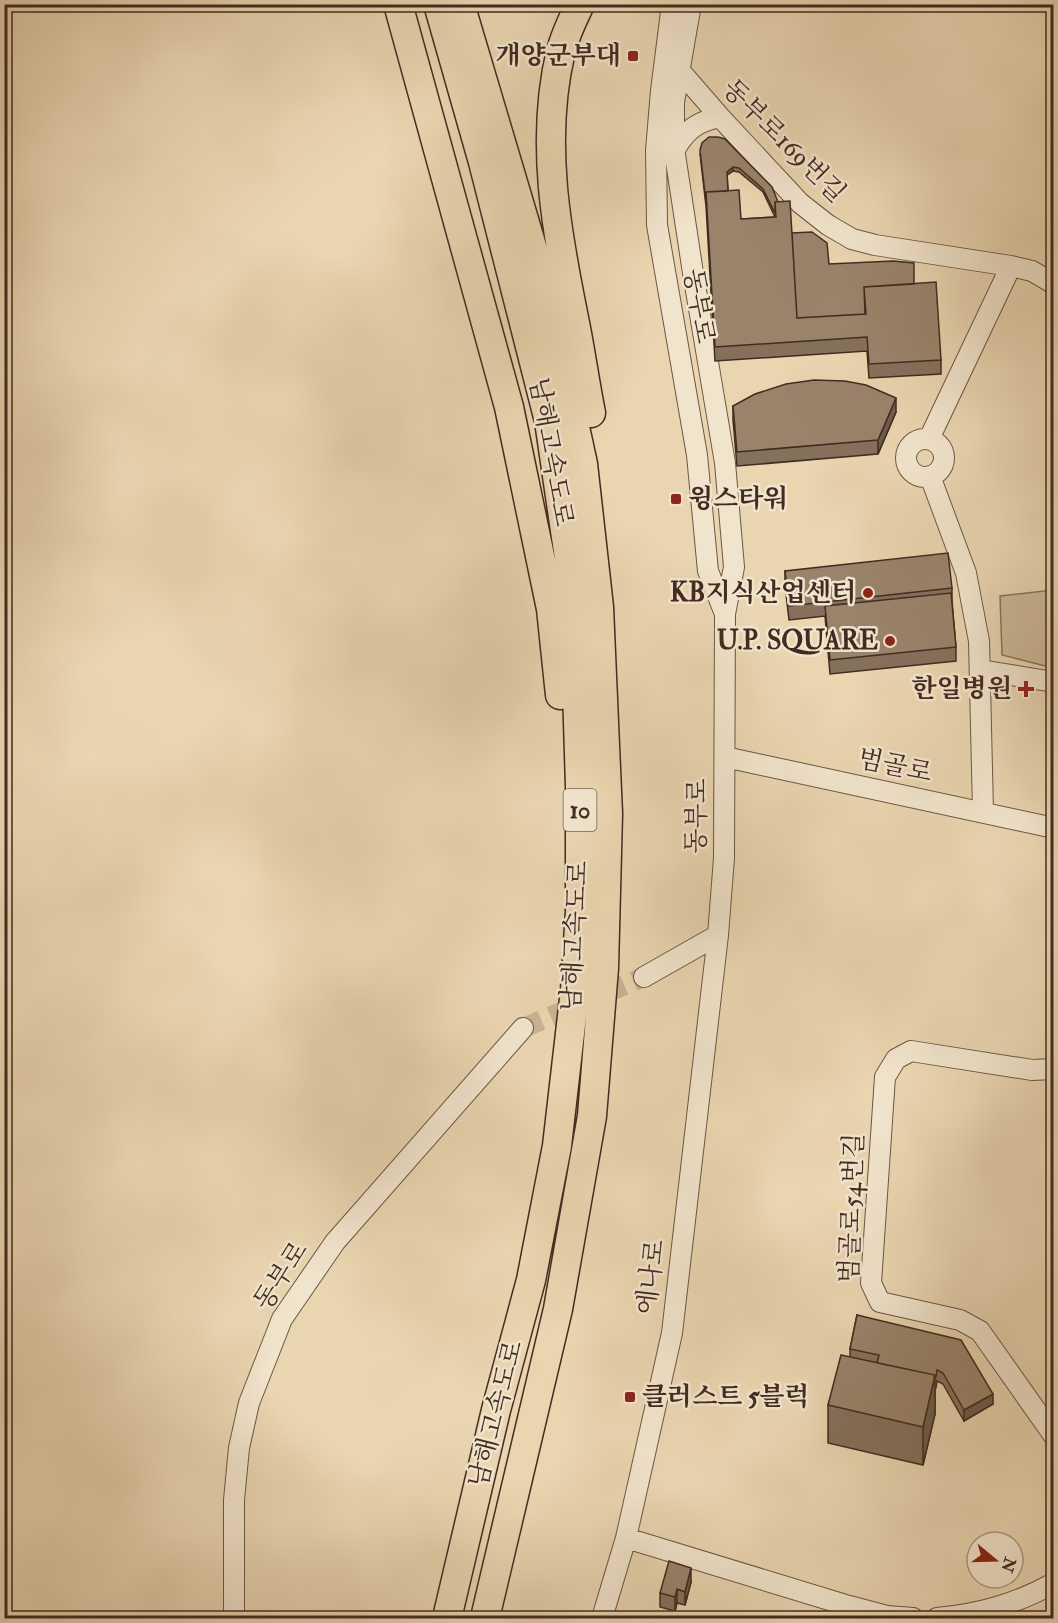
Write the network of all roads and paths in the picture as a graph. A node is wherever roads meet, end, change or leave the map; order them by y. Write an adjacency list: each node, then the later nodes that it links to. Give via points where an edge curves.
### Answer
1 (390, 4): 11 (highway)
2 (398, 4): 11 (highway)
3 (438, 4): 24 (highway, 남해고속도로 / 10, via 549,421 574,592)
4 (460, 4): 16 (highway, 남해고속도로 / 10, via 536,261)
5 (580, 4): 16 (highway, via 561,49 551,161 564,273 594,434)
6 (672, 4): 8 (street, 동부로)
7 (691, 4): 9 (street, 동부로)
8 (666, 53): 9 (street, 동부로169번길); 18 (street, 동부로, via 656,150 657,225 697,455 708,571)
9 (679, 69): 10 (street, 동부로169번길); 12 (street, 동부로)
10 (720, 117): 12 (street, via 694,126); 13 (street, 동부로169번길, via 800,203 852,239)
11 (430, 122): 24 (highway, via 509,407 551,609 560,699 565,859)
12 (674, 151): 18 (street, 동부로, via 725,464 734,567)
13 (1011, 266): 14 (street, 동부로169번길, via 1032,271); 15 (street)
14 (1053, 284)
15 (929, 439): 17 (street, via 939,445 944,457 941,469); 17 (street, via 911,444 906,462 912,473)
16 (582, 464): 38 (highway, 남해고속도로 / 10, via 599,607 608,814 604,968 594,1093 558,1309)
17 (930, 476): 19 (street, via 966,573 979,641)
18 (725, 614): 21 (street, 동부로)
19 (980, 670): 20 (street); 22 (street)
20 (1053, 682)
21 (725, 757): 22 (street, 범골로); 25 (street, 동부로)
22 (982, 812): 23 (street, 범골로)
23 (1053, 828)
24 (580, 911): 37 (highway, 남해고속도로 / 10, via 575,990 555,1157 531,1281)
25 (718, 935): 26 (street); 32 (street, 에나로, via 672,1333)
26 (644, 977)
27 (522, 1028): 36 (street, 동부로, via 335,1242 282,1319 249,1403 239,1448 234,1500)
28 (1053, 1069): 29 (street)
29 (1032, 1070): 30 (street); 31 (street, 범골로54번길, via 911,1051 896,1059 885,1077 872,1284 880,1302 960,1320 980,1331)
30 (1053, 1081)
31 (1053, 1436)
32 (626, 1538): 34 (street); 39 (street, 에나로)
33 (1053, 1583): 35 (street, via 1029,1597)
34 (847, 1612): 40 (street)
35 (968, 1617): 41 (street)
36 (234, 1618)
37 (447, 1618)
38 (485, 1618)
39 (602, 1618)
40 (913, 1618)
41 (937, 1618)

